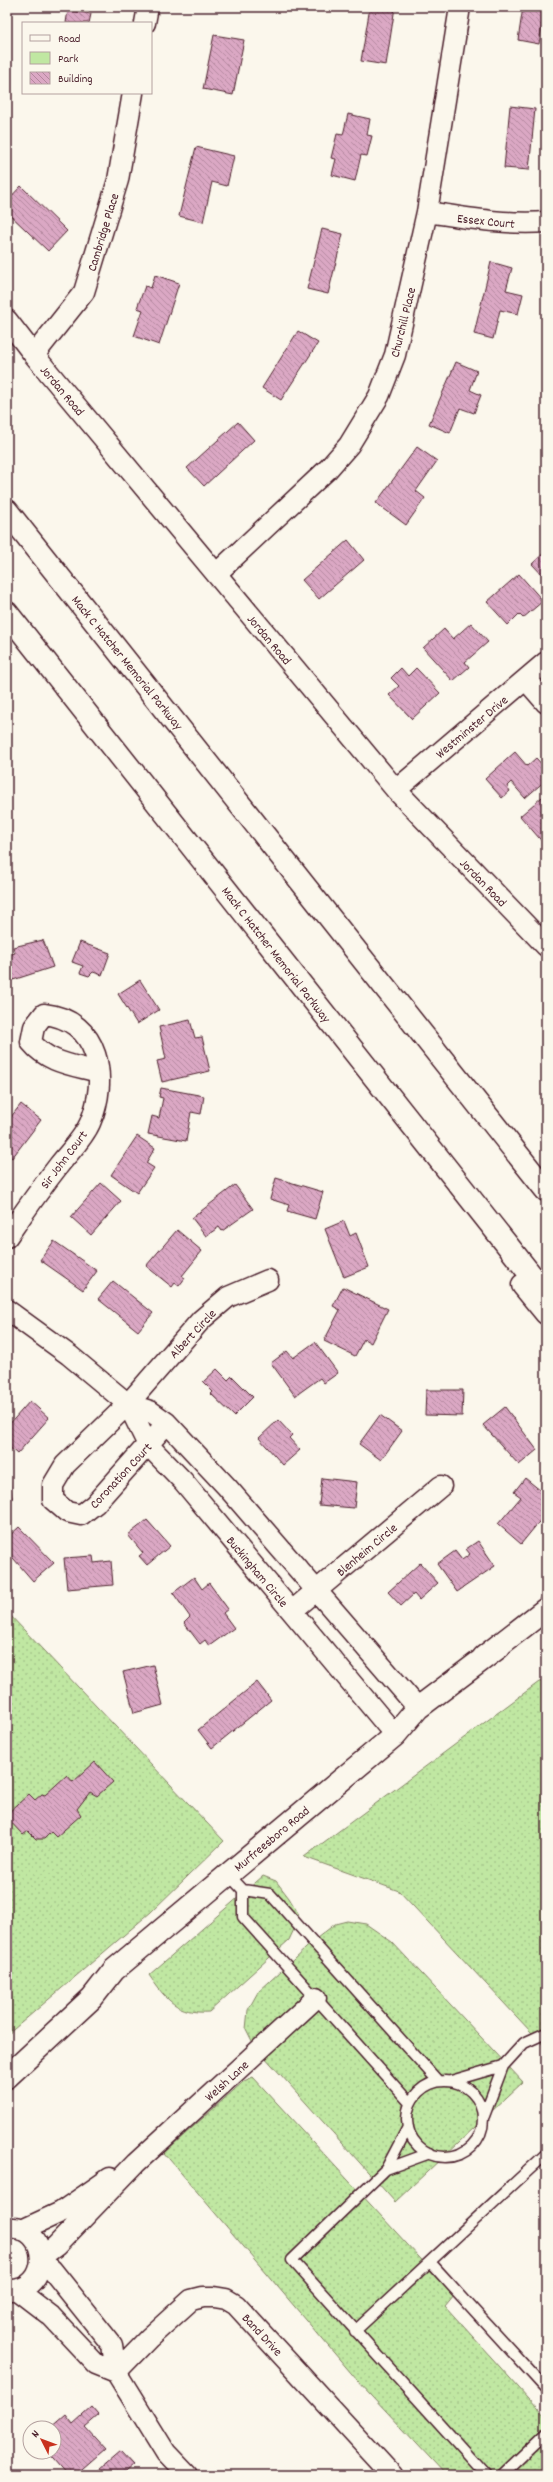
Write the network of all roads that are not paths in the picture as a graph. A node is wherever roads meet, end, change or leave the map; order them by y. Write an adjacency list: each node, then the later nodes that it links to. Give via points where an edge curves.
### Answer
1 (148, 7): 3 (street)
2 (460, 7): 5 (street, Churchill Place)
3 (145, 22)
4 (133, 94): 8 (street, Cambridge Place, via 118,180 84,292)
5 (427, 212): 6 (street, Essex Court, via 478,220 527,224); 10 (street, Churchill Place, via 395,355 379,396 348,445 328,469)
6 (546, 222)
7 (7, 320): 8 (street, Jordan Road)
8 (34, 355): 10 (street, Jordan Road)
9 (7, 511): 18 (main road, Mack C Hatcher Memorial Parkway)
10 (216, 574): 15 (street, Jordan Road)
11 (7, 613): 20 (main road, Mack C Hatcher Memorial Parkway)
12 (546, 662): 13 (street, Westminster Drive)
13 (526, 680): 14 (street); 15 (street, Westminster Drive)
14 (546, 703)
15 (396, 790): 16 (street, Jordan Road)
16 (546, 946)
17 (98, 1072): 19 (street, Sir John Court, via 97,1101 90,1124)
18 (546, 1190)
19 (7, 1237)
20 (512, 1250): 22 (main road, Mack C Hatcher Memorial Parkway); 24 (main road, via 518,1278)
21 (268, 1280): 25 (street, Albert Circle, via 228,1297 201,1320)
22 (546, 1294)
23 (7, 1310): 25 (street, Buckingham Circle, via 69,1355)
24 (546, 1314)
25 (128, 1404): 26 (street, Buckingham Circle, via 150,1411); 27 (street, Buckingham Circle); 27 (street, Coronation Court, via 65,1465 53,1485 53,1500 66,1512 81,1515 95,1504)
26 (167, 1423): 27 (street, Coronation Court); 29 (street, Buckingham Circle, via 227,1487)
27 (148, 1445): 31 (street, Buckingham Circle, via 183,1481)
28 (440, 1486): 29 (street, Blenheim Circle)
29 (316, 1592): 31 (street, Blenheim Circle); 34 (street, Buckingham Circle)
30 (546, 1610): 33 (main road)
31 (292, 1611): 35 (street, Buckingham Circle)
32 (546, 1614): 33 (main road, Murfreesboro Road)
33 (484, 1657): 34 (main road, Murfreesboro Road)
34 (418, 1708): 35 (main road, Murfreesboro Road)
35 (395, 1735): 36 (main road, Murfreesboro Road)
36 (228, 1874): 37 (lane); 41 (main road, Murfreesboro Road, via 114,1970 92,1998)
37 (242, 1890): 38 (lane, via 243,1917); 42 (lane, via 270,1894)
38 (316, 1998): 44 (lane); 49 (street, Welsh Lane)
39 (546, 2032): 40 (lane, via 524,2043)
40 (502, 2066): 43 (lane); 45 (lane)
41 (7, 2076)
42 (438, 2081): 43 (lane); 44 (lane, via 426,2086)
43 (451, 2081): 45 (lane, via 464,2085 474,2093 481,2104)
44 (410, 2103): 46 (lane)
45 (483, 2117): 47 (lane, via 482,2130 476,2142 466,2151 448,2156)
46 (408, 2127): 47 (lane, via 420,2147); 50 (lane)
47 (430, 2154): 50 (lane)
48 (546, 2154): 53 (lane)
49 (136, 2163): 51 (street, Welsh Lane, via 100,2184 61,2212); 52 (street, Welsh Lane)
50 (386, 2169): 55 (lane, via 292,2260)
51 (15, 2229): 52 (street, Welsh Lane, via 37,2242)
52 (41, 2259): 54 (street, via 34,2280); 56 (street, via 112,2345)
53 (430, 2262): 55 (lane); 57 (lane)
54 (10, 2290): 56 (street, via 51,2316 96,2364)
55 (354, 2331): 61 (lane)
56 (116, 2372): 59 (street, via 166,2453); 60 (street, Band Drive, via 191,2300 203,2297 226,2299 236,2305)
57 (546, 2389)
58 (546, 2433): 62 (lane)
59 (186, 2475)
60 (392, 2475)
61 (486, 2475)
62 (502, 2475)

